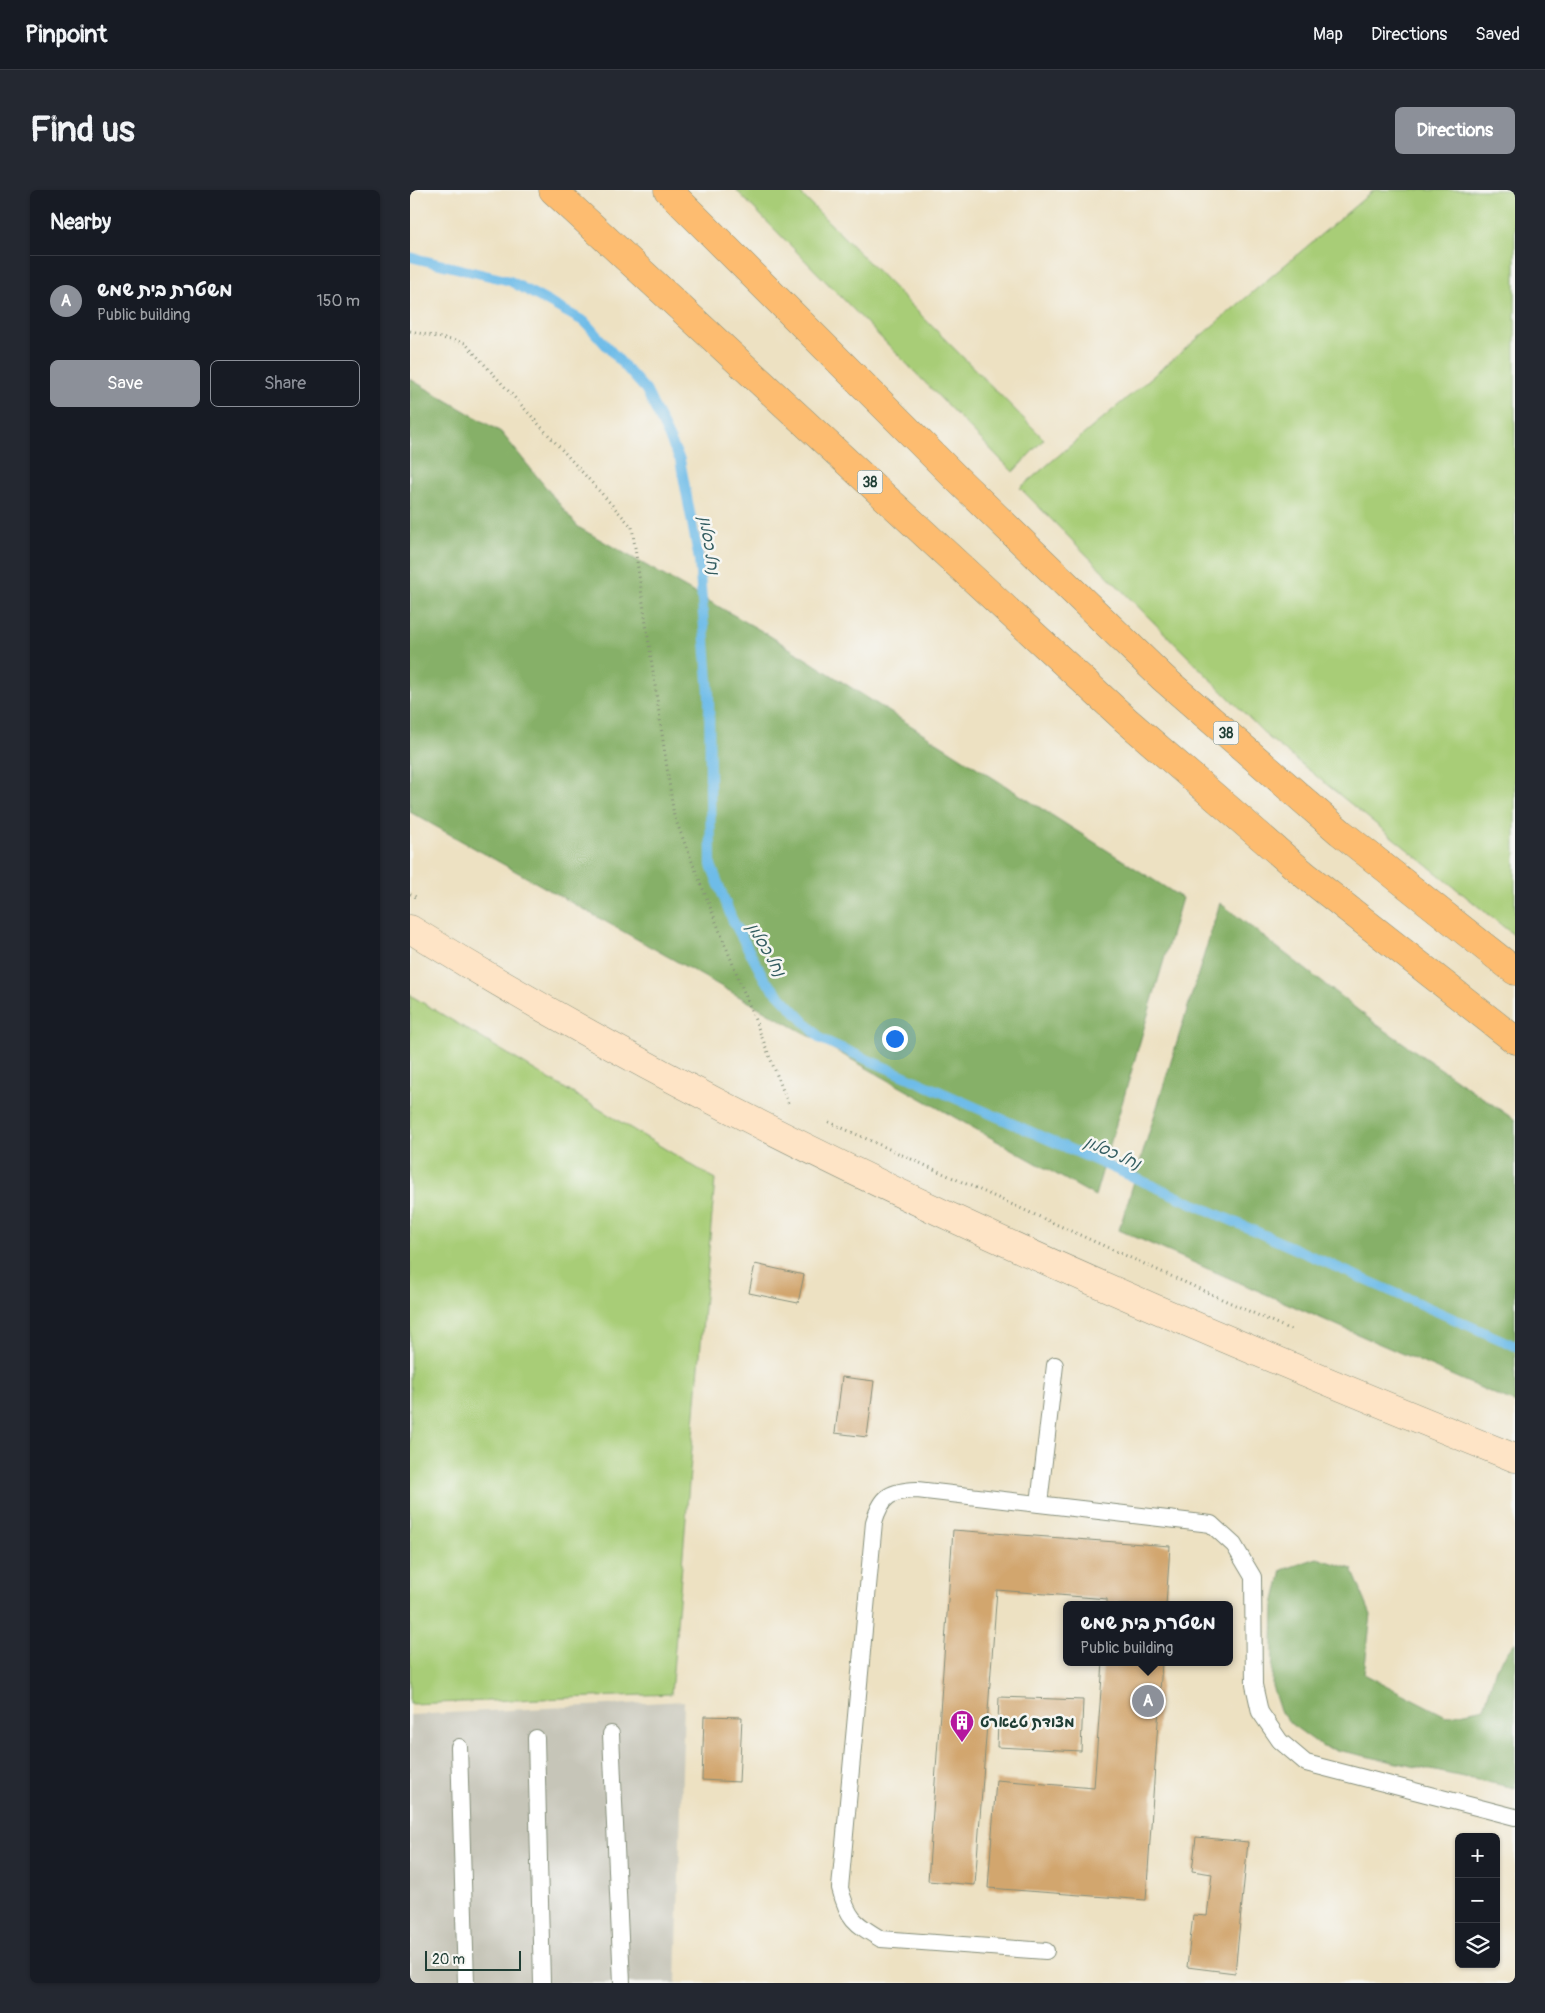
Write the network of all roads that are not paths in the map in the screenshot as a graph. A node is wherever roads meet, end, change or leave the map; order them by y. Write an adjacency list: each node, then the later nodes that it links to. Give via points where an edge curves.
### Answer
1 (553, 190): 5 (highway, 38, via 1126,720 1305,875)
2 (668, 190): 4 (highway, 38, via 953,475 1163,678 1340,832)
3 (410, 929): 7 (main road, via 682,1083 924,1204 1154,1308)
4 (1515, 971)
5 (1515, 1040)
6 (1055, 1365): 8 (lane)
7 (1515, 1458)
8 (1039, 1504): 12 (lane, via 1211,1524 1234,1545 1253,1577 1254,1685 1260,1712 1280,1741 1306,1763); 13 (lane, via 918,1490 896,1491 879,1504 874,1522 840,1888 846,1911 862,1928 881,1939)
9 (611, 1734): 16 (lane)
10 (536, 1738): 15 (lane)
11 (459, 1747): 14 (lane)
12 (1515, 1817)
13 (1046, 1951)
14 (466, 1983)
15 (542, 1983)
16 (622, 1983)

